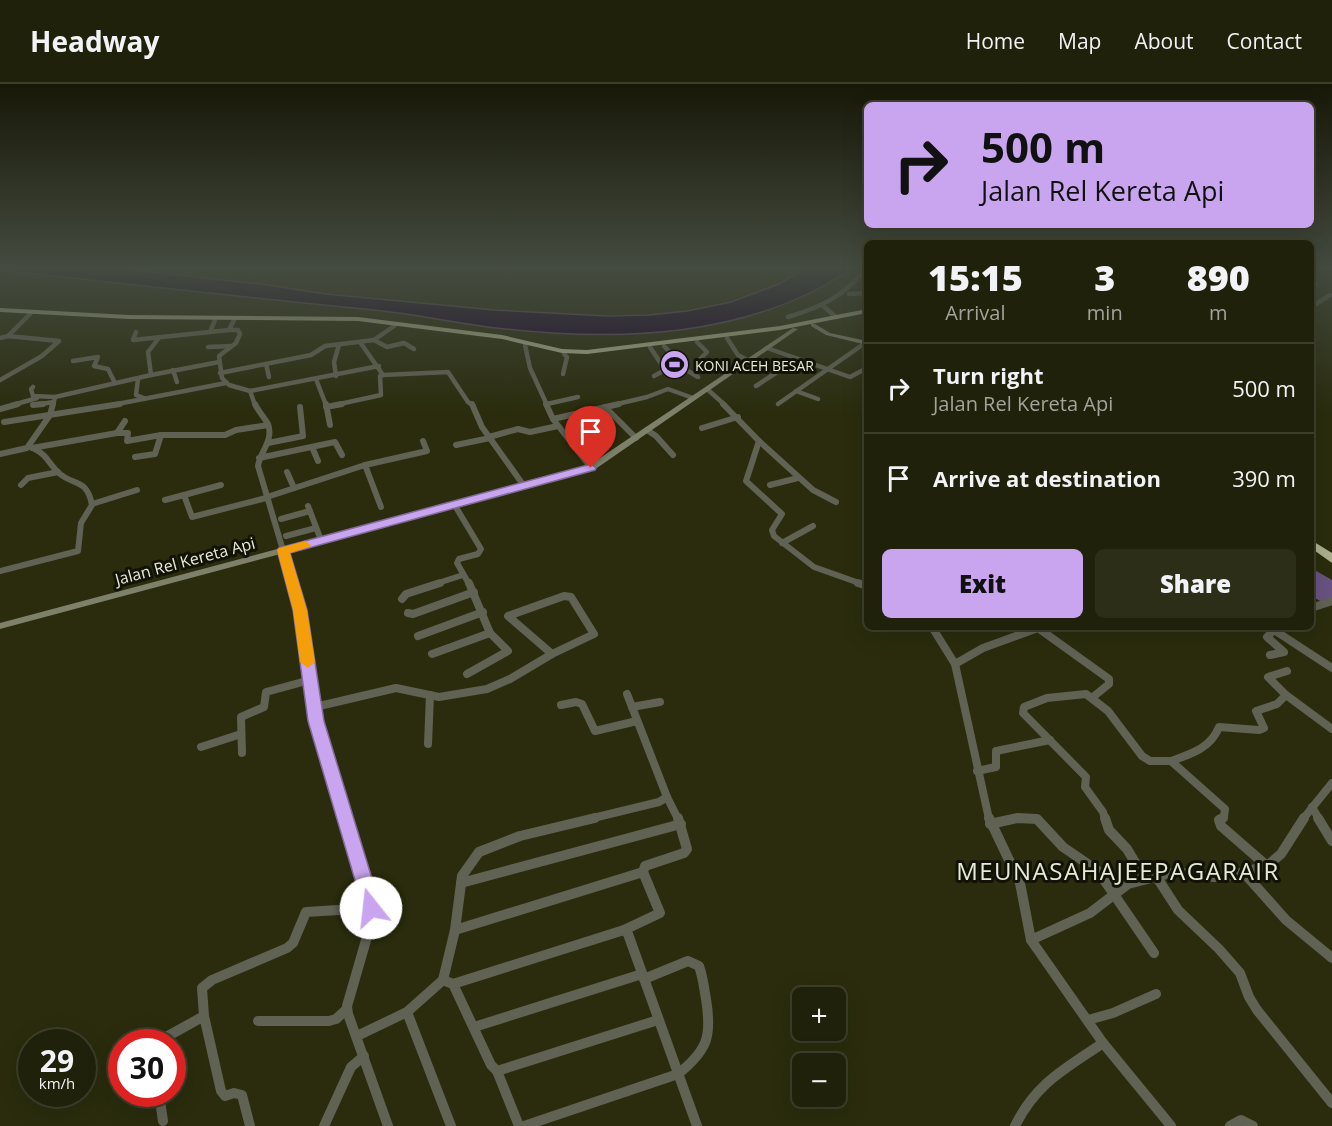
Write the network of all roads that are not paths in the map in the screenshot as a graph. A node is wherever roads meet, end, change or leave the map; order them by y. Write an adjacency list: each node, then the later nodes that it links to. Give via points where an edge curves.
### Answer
1 (29, 316): 19 (street)
2 (81, 316): 10 (highway)
3 (94, 316): 9 (highway)
4 (792, 316): 7 (street)
5 (845, 316): 8 (highway)
6 (853, 316): 13 (highway)
7 (788, 317)
8 (836, 317): 25 (highway)
9 (298, 319): 11 (highway); 12 (highway); 25 (highway, via 358,319 495,336 573,352)
10 (215, 320): 11 (highway); 17 (street)
11 (234, 320): 15 (street)
12 (394, 326): 24 (street); 30 (highway)
13 (813, 326): 14 (highway); 27 (main road)
14 (795, 329): 18 (highway); 22 (main road, Jalan Rel Kereta Api)
15 (229, 330): 17 (street); 31 (street, via 240,332)
16 (136, 332): 23 (street, via 133,340)
17 (210, 332): 23 (street)
18 (771, 332): 21 (highway); 22 (main road)
19 (8, 336): 20 (street); 60 (street, via 59,341 42,356)
20 (0, 338)
21 (727, 338): 25 (highway); 43 (street, via 738,355)
22 (781, 338): 36 (main road, Jalan Rel Kereta Api)
23 (158, 339): 52 (street, via 148,352)
24 (374, 340): 26 (street); 32 (street)
25 (693, 341): 33 (highway); 40 (street, via 707,352)
26 (360, 342): 29 (street); 46 (street)
27 (864, 343)
28 (864, 344): 47 (street)
29 (339, 345): 45 (street, via 325,346 311,356); 54 (street, via 334,362)
30 (525, 345): 39 (highway); 75 (street, via 530,368)
31 (231, 346): 34 (street); 44 (street, via 219,355)
32 (394, 346): 37 (street, via 406,344); 38 (street)
33 (664, 346): 35 (highway); 57 (street)
34 (208, 347)
35 (650, 347): 39 (highway); 55 (street, via 665,370)
36 (766, 348): 41 (street); 43 (main road, Jalan Rel Kereta Api)
37 (414, 349)
38 (402, 351)
39 (564, 354): 51 (street, via 567,357)
40 (700, 359)
41 (797, 359): 47 (street); 65 (street)
42 (73, 361): 62 (street, via 98,357 94,366 108,369)
43 (749, 361): 66 (main road, Jalan Rel Kereta Api)
44 (219, 362): 48 (street); 50 (street)
45 (266, 364): 50 (street); 56 (street)
46 (379, 366): 53 (street); 54 (street)
47 (827, 369): 49 (street, via 851,377); 68 (street)
48 (173, 370): 52 (street); 61 (street)
49 (864, 370)
50 (220, 373): 63 (street)
51 (563, 374)
52 (151, 375): 58 (street)
53 (383, 375): 79 (street, via 381,395); 94 (street, via 448,372 473,405)
54 (336, 376): 59 (street)
55 (654, 376)
56 (269, 377)
57 (698, 377)
58 (138, 379): 62 (street); 71 (street, via 136,395)
59 (316, 379): 67 (street); 79 (street)
60 (0, 380)
61 (177, 382)
62 (115, 383): 73 (street)
63 (226, 383): 67 (street, via 233,389); 71 (street)
64 (33, 387): 70 (street, via 32,396)
65 (756, 387)
66 (707, 389): 72 (main road, Jalan Rel Kereta Api); 83 (street)
67 (250, 391): 87 (street)
68 (796, 391): 74 (street); 76 (street)
69 (578, 397): 75 (street)
70 (40, 398): 73 (street); 81 (street)
71 (144, 398): 82 (street)
72 (693, 398): 80 (street, via 669,389); 91 (main road, Jalan Rel Kereta Api)
73 (55, 399): 77 (street); 82 (street)
74 (818, 399)
75 (547, 404): 84 (street)
76 (778, 404)
77 (33, 405)
78 (300, 407): 98 (street, via 303,436)
79 (326, 407): 88 (street)
80 (605, 407): 84 (street); 95 (street)
81 (0, 409)
82 (50, 415): 86 (street); 101 (street)
83 (738, 417): 90 (street); 97 (street)
84 (553, 419): 89 (street)
85 (125, 421): 92 (street)
86 (4, 422)
87 (268, 425): 93 (street, via 236,430 230,435); 98 (street)
88 (330, 425)
89 (558, 426): 94 (street, via 530,432 518,429); 109 (street)
90 (702, 428)
91 (647, 430): 95 (main road, Jalan Rel Kereta Api); 104 (street)
92 (117, 433): 93 (street, via 128,433 127,441); 101 (street)
93 (161, 435): 105 (street, via 155,454)
94 (489, 437): 99 (street); 116 (street)
95 (636, 438): 109 (main road, Jalan Rel Kereta Api)
96 (423, 441): 108 (street, via 427,451)
97 (759, 441): 112 (street); 132 (street, via 746,481 782,514 772,530)
98 (268, 443): 106 (street)
99 (456, 445)
100 (312, 447): 103 (street, via 335,442); 106 (street); 107 (street)
101 (29, 448): 102 (street); 110 (street, via 45,454)
102 (0, 454)
103 (342, 455)
104 (673, 455)
105 (135, 457)
106 (259, 458): 120 (street)
107 (318, 461)
108 (365, 465): 117 (street); 125 (street)
109 (591, 468): 116 (main road, Jalan Rel Kereta Api)
110 (58, 472): 113 (street, via 28,478); 123 (street, via 84,486)
111 (287, 472): 117 (street)
112 (798, 478): 115 (street); 122 (street, via 814,493)
113 (21, 485)
114 (220, 485): 119 (street)
115 (770, 485)
116 (524, 486): 124 (main road, Jalan Rel Kereta Api)
117 (294, 488): 120 (street)
118 (137, 490): 123 (street)
119 (184, 495): 120 (street, via 192,517); 121 (street)
120 (266, 497): 134 (street)
121 (165, 500)
122 (836, 501)
123 (92, 504): 137 (street, via 81,524 78,551)
124 (454, 504): 130 (main road, Jalan Rel Kereta Api); 138 (street, via 481,549 478,554 457,561)
125 (381, 507)
126 (281, 519): 128 (street, via 309,508)
127 (813, 526): 132 (street)
128 (316, 528): 129 (street); 130 (street)
129 (286, 536)
130 (321, 540): 134 (main road, Jalan Rel Kereta Api)
131 (1314, 540): 135 (highway)
132 (782, 543): 139 (street, via 814,567)
133 (1314, 545): 136 (highway)
134 (283, 550): 146 (main road, Jalan Rel Kereta Api); 161 (street, via 300,610)
135 (1332, 553)
136 (1332, 559)
137 (0, 571)
138 (463, 575): 140 (street); 141 (street, via 406,594)
139 (864, 585)
140 (474, 592): 144 (street); 145 (street)
141 (402, 599)
142 (1332, 601): 143 (street)
143 (1314, 607)
144 (483, 612): 152 (street); 153 (street)
145 (408, 613)
146 (0, 626)
147 (936, 630): 157 (street)
148 (1030, 630): 157 (street, via 983,648)
149 (1042, 630): 165 (street, via 1108,679 1109,684)
150 (1273, 630): 156 (street, via 1267,637 1284,652)
151 (1278, 630): 158 (street)
152 (490, 633): 154 (street); 160 (street, via 508,652)
153 (418, 636)
154 (432, 654)
155 (552, 654): 155 (street, via 508,616 571,597 594,634); 163 (street, via 493,687 449,696)
156 (1270, 655)
157 (955, 664): 178 (street)
158 (1332, 668)
159 (1287, 671): 164 (street, via 1268,677)
160 (467, 674)
161 (310, 680): 168 (street); 172 (street, via 266,692 264,707 240,718)
162 (627, 694): 169 (street)
163 (430, 695): 168 (street, via 396,688); 174 (street)
164 (1286, 695): 171 (street); 177 (street, via 1277,704 1256,711 1263,730 1219,727 1211,742)
165 (1093, 697): 173 (street, via 1081,693 1047,698 1024,707 1023,713); 177 (street, via 1142,756 1150,761)
166 (660, 702): 169 (street)
167 (561, 705): 170 (street, via 582,704 594,731)
168 (315, 707): 191 (street, via 331,778)
169 (632, 707): 170 (street)
170 (637, 721): 180 (street)
171 (1332, 729)
172 (241, 734): 175 (street); 176 (street)
173 (1050, 740): 178 (street, via 996,751 996,767); 188 (street, via 1086,777 1085,787 1103,812 1109,830)
174 (428, 744)
175 (201, 747)
176 (242, 753)
177 (1171, 761): 185 (street, via 1225,809 1219,820 1221,826)
178 (977, 771): 183 (street)
179 (1332, 783): 181 (street)
180 (667, 797): 182 (street); 189 (street, via 487,848 474,856)
181 (1312, 807): 184 (street); 185 (street, via 1281,854)
182 (681, 824): 186 (street, via 687,849 645,866); 189 (street)
183 (990, 824): 190 (street, via 1018,818 1037,819 1063,847 1094,867); 194 (street, via 1020,884)
184 (1332, 841)
185 (1267, 866): 187 (street)
186 (643, 872): 192 (street); 193 (street, via 660,913)
187 (1244, 873): 188 (street, via 1214,877 1175,872); 196 (street, via 1286,920)
188 (1151, 877): 190 (street, via 1128,884); 213 (street, via 1240,974 1257,1010)
189 (461, 883): 192 (street)
190 (1115, 894): 194 (street, via 1090,913); 195 (street)
191 (371, 908): 200 (street); 202 (street, via 305,912 293,943 287,948 202,988)
192 (455, 930): 198 (street)
193 (624, 930): 197 (street); 198 (street)
194 (1031, 940): 204 (street)
195 (1154, 953)
196 (1332, 958)
197 (643, 976): 203 (street); 206 (street); 212 (street, via 688,961 701,970 710,1022 708,1039 697,1060)
198 (448, 982): 201 (street); 206 (street)
199 (1156, 994): 204 (street)
200 (347, 1012): 205 (street, via 329,1021); 208 (street)
201 (407, 1012): 208 (street); 219 (street)
202 (204, 1016): 207 (street); 216 (street, via 221,1091 225,1095 242,1095)
203 (658, 1020): 211 (street); 212 (street)
204 (1088, 1020): 209 (street)
205 (258, 1021)
206 (474, 1027): 211 (street)
207 (180, 1029)
208 (355, 1032): 210 (street)
209 (1103, 1043): 223 (street, via 1040,1087); 224 (street)
210 (364, 1056): 217 (street, via 351,1067); 218 (street)
211 (497, 1071): 220 (street)
212 (678, 1074): 221 (street); 222 (street)
213 (1332, 1103)
214 (161, 1107): 215 (street)
215 (163, 1122)
216 (250, 1126)
217 (324, 1126)
218 (388, 1126)
219 (451, 1126)
220 (519, 1126)
221 (524, 1126)
222 (698, 1126)
223 (1014, 1126)
224 (1171, 1126)
225 (1230, 1126): 226 (street, via 1238,1120)
226 (1252, 1126)

